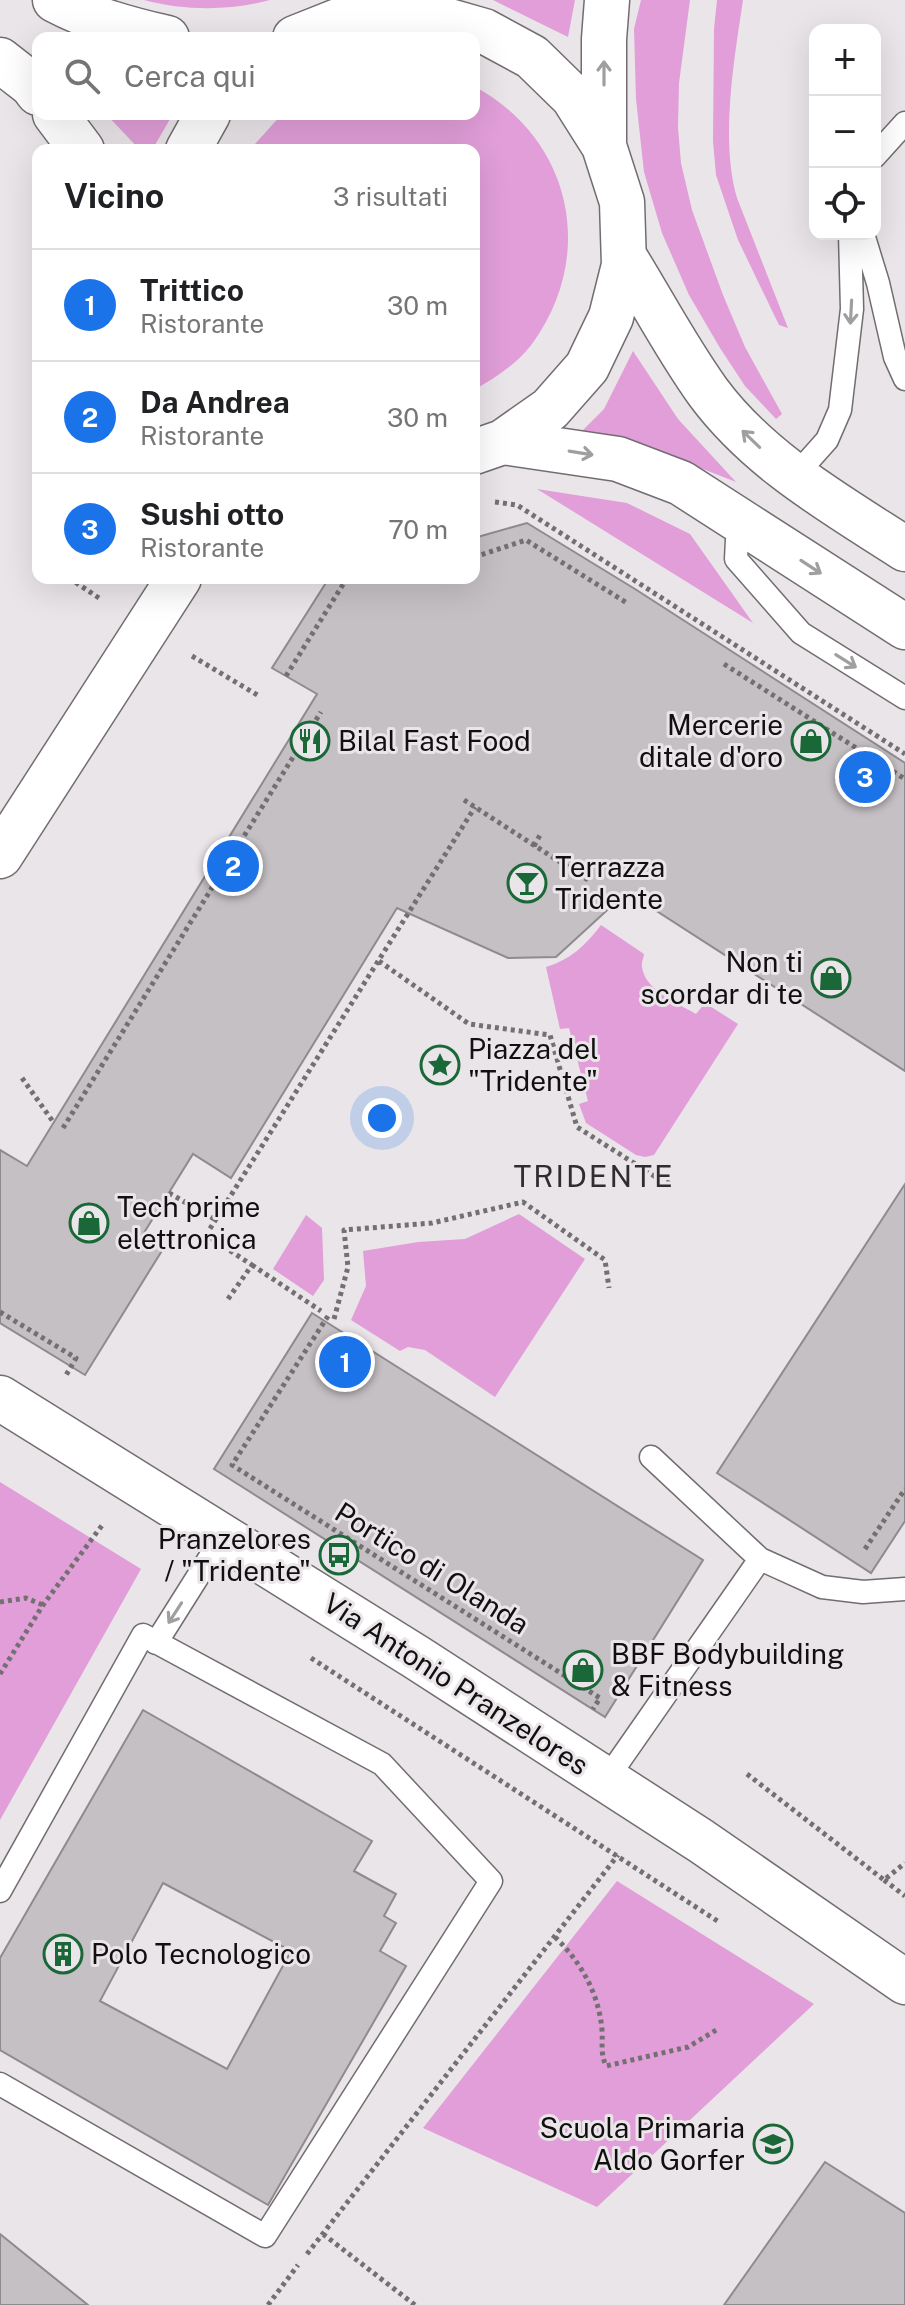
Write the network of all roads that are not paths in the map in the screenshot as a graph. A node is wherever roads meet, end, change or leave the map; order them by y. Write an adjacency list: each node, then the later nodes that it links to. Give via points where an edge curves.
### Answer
1 (607, 0): 13 (main road, one-way to 1)
2 (69, 3): 4 (main road)
3 (397, 4): 5 (main road); 13 (main road, via 484,31 532,57 573,97)
4 (138, 32)
5 (306, 32)
6 (0, 60): 7 (main road)
7 (32, 85)
8 (60, 120): 11 (main road)
9 (205, 120): 12 (main road)
10 (905, 123): 14 (lane)
11 (78, 144)
12 (191, 144)
13 (604, 146): 17 (main road, via 622,202)
14 (881, 149)
15 (850, 240): 20 (lane, one-way to 20, via 852,309 840,410 827,440)
16 (865, 240): 18 (lane)
17 (624, 256): 19 (main road, via 611,317 587,367 550,409); 20 (main road, one-way to 17, via 709,394)
18 (905, 379)
19 (489, 447): 21 (main road, one-way to 21, via 618,459 681,483)
20 (794, 477): 22 (main road)
21 (738, 520): 24 (main road, one-way to 24); 25 (lane, one-way to 25, via 736,559 801,633)
22 (905, 549)
23 (175, 584): 26 (main road)
24 (905, 627)
25 (905, 698)
26 (0, 856)
27 (0, 1398): 29 (main road, Via Antonio Pranzelores)
28 (651, 1457): 30 (lane)
29 (224, 1535): 32 (lane, one-way to 32); 33 (main road, Via Antonio Pranzelores)
30 (760, 1559): 31 (lane, via 822,1587 863,1592); 33 (lane)
31 (905, 1589)
32 (156, 1643): 34 (lane, via 143,1635); 36 (lane, via 382,1764 491,1881 265,2236)
33 (606, 1780): 35 (main road, Via Antonio Pranzelores)
34 (0, 1891)
35 (905, 1982)
36 (0, 2084)

